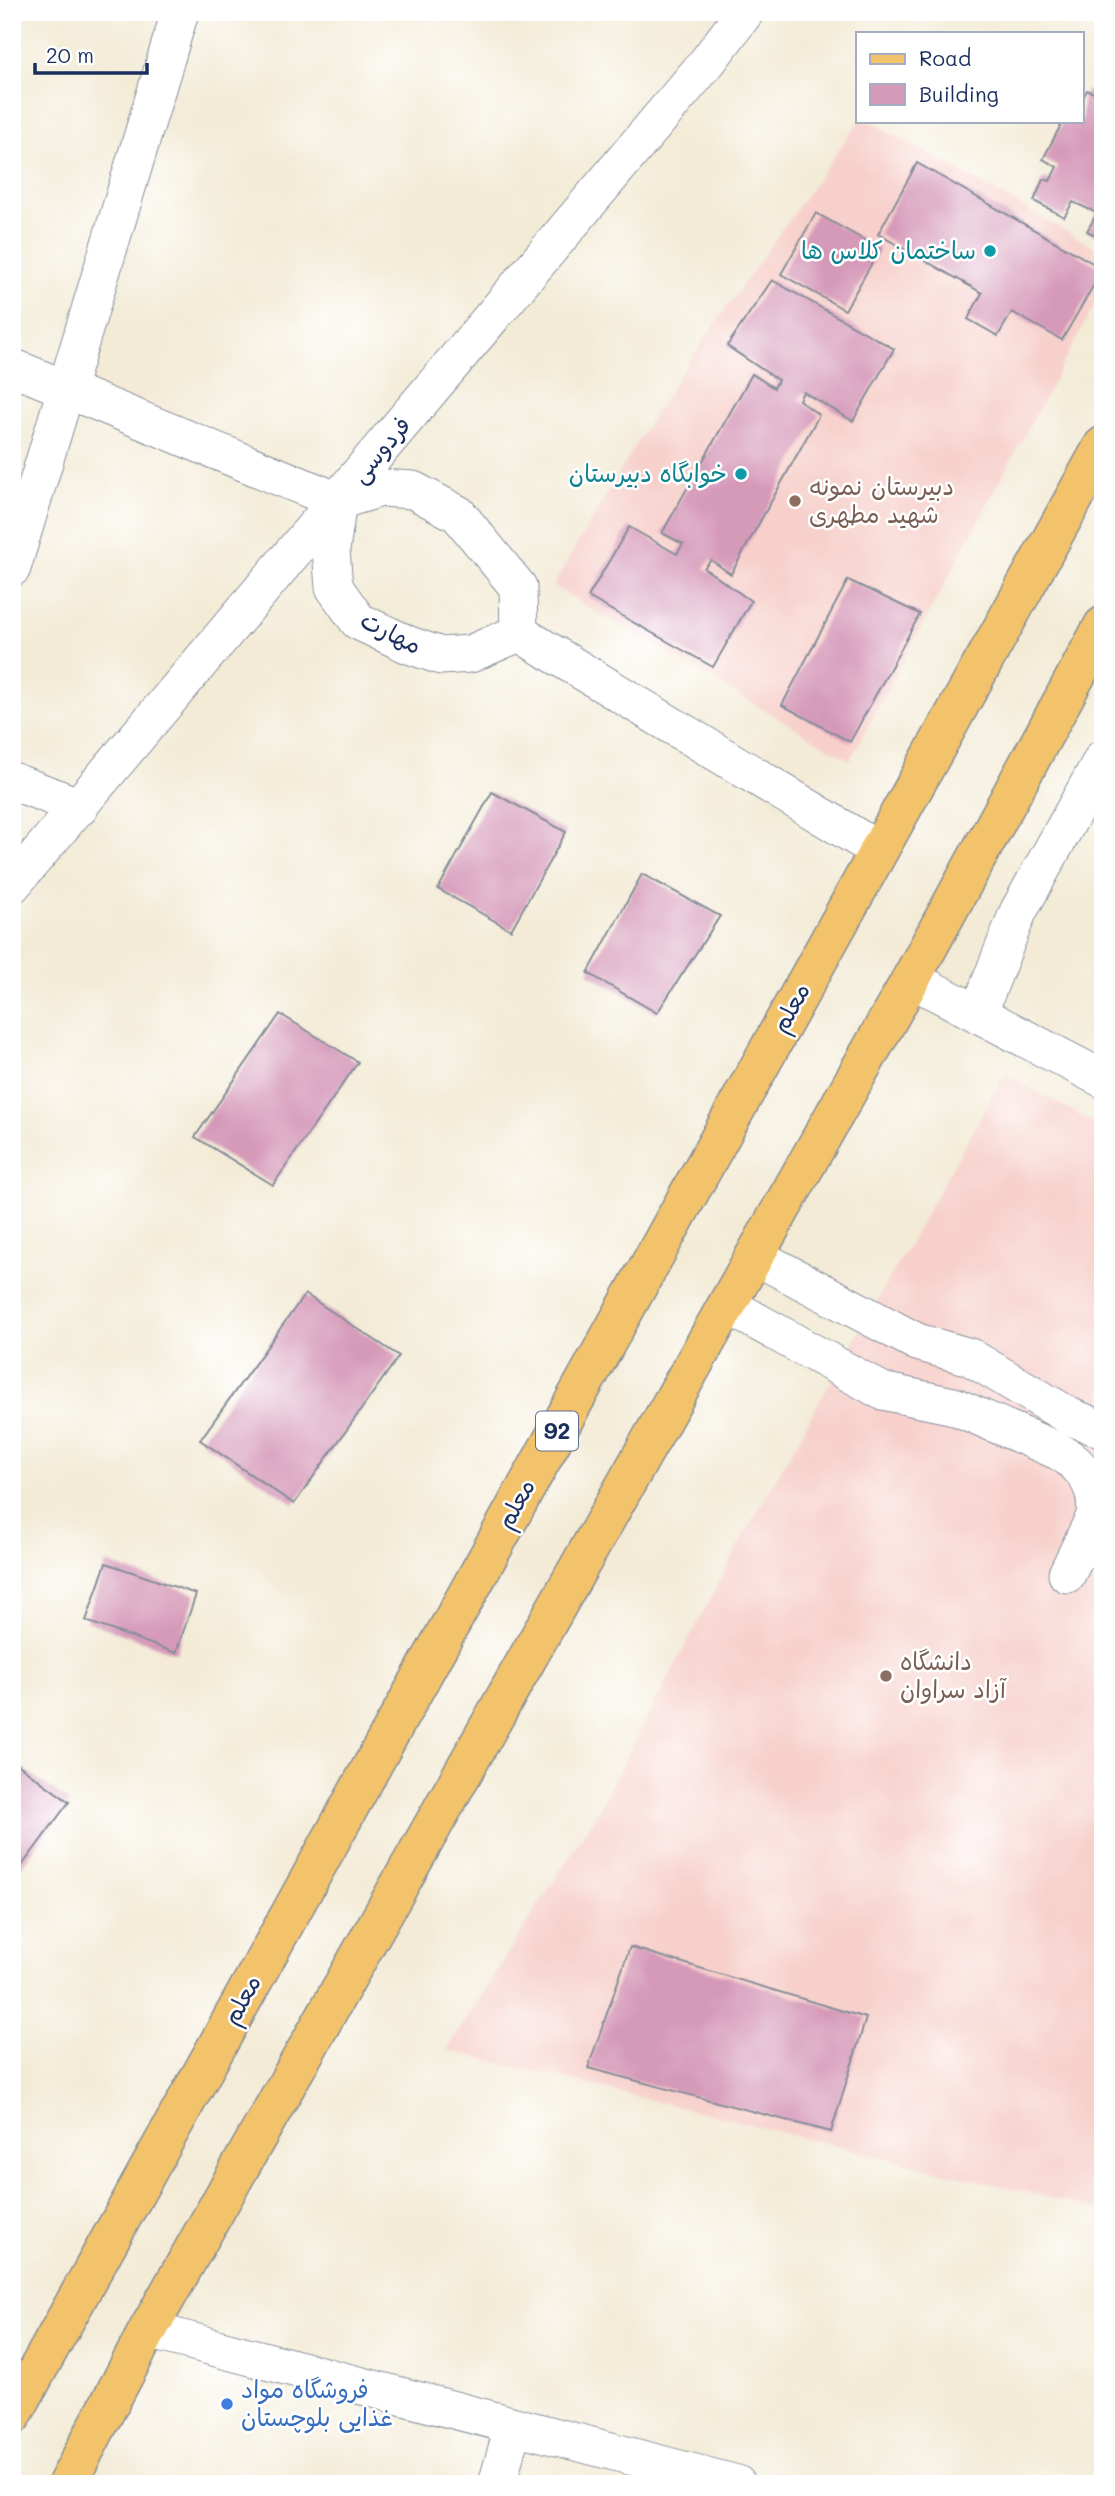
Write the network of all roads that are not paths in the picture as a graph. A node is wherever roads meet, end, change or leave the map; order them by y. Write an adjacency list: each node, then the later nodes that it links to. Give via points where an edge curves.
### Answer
1 (180, 12): 4 (street)
2 (745, 12): 6 (street, فردوسی)
3 (12, 367): 4 (street)
4 (68, 390): 6 (street); 7 (street)
5 (1103, 446): 13 (main road, معلم / 92)
6 (338, 501): 9 (street, via 381,488 414,490 458,514 518,587); 9 (street, مهارت, via 331,550 334,587 358,621 440,656 470,654); 12 (street, فردوسی)
7 (12, 568)
8 (1103, 626): 15 (main road)
9 (519, 633): 13 (street)
10 (1103, 758): 16 (street, via 1018,912)
11 (12, 781): 12 (street)
12 (80, 807): 14 (street, فردوسی)
13 (878, 850): 24 (main road, معلم / 92)
14 (12, 885)
15 (911, 979): 16 (street); 18 (main road)
16 (978, 1014): 17 (street)
17 (1103, 1079)
18 (755, 1256): 19 (main road); 20 (street, via 918,1342 970,1357)
19 (727, 1305): 21 (street, via 882,1391 954,1406 1058,1451 1072,1459); 23 (main road)
20 (1103, 1431): 21 (street, via 1085,1456)
21 (1097, 1498): 22 (street)
22 (1067, 1574)
23 (148, 2330): 25 (street); 26 (main road)
24 (12, 2416)
25 (513, 2427): 27 (street); 28 (street)
26 (67, 2484)
27 (497, 2484)
28 (737, 2484)

